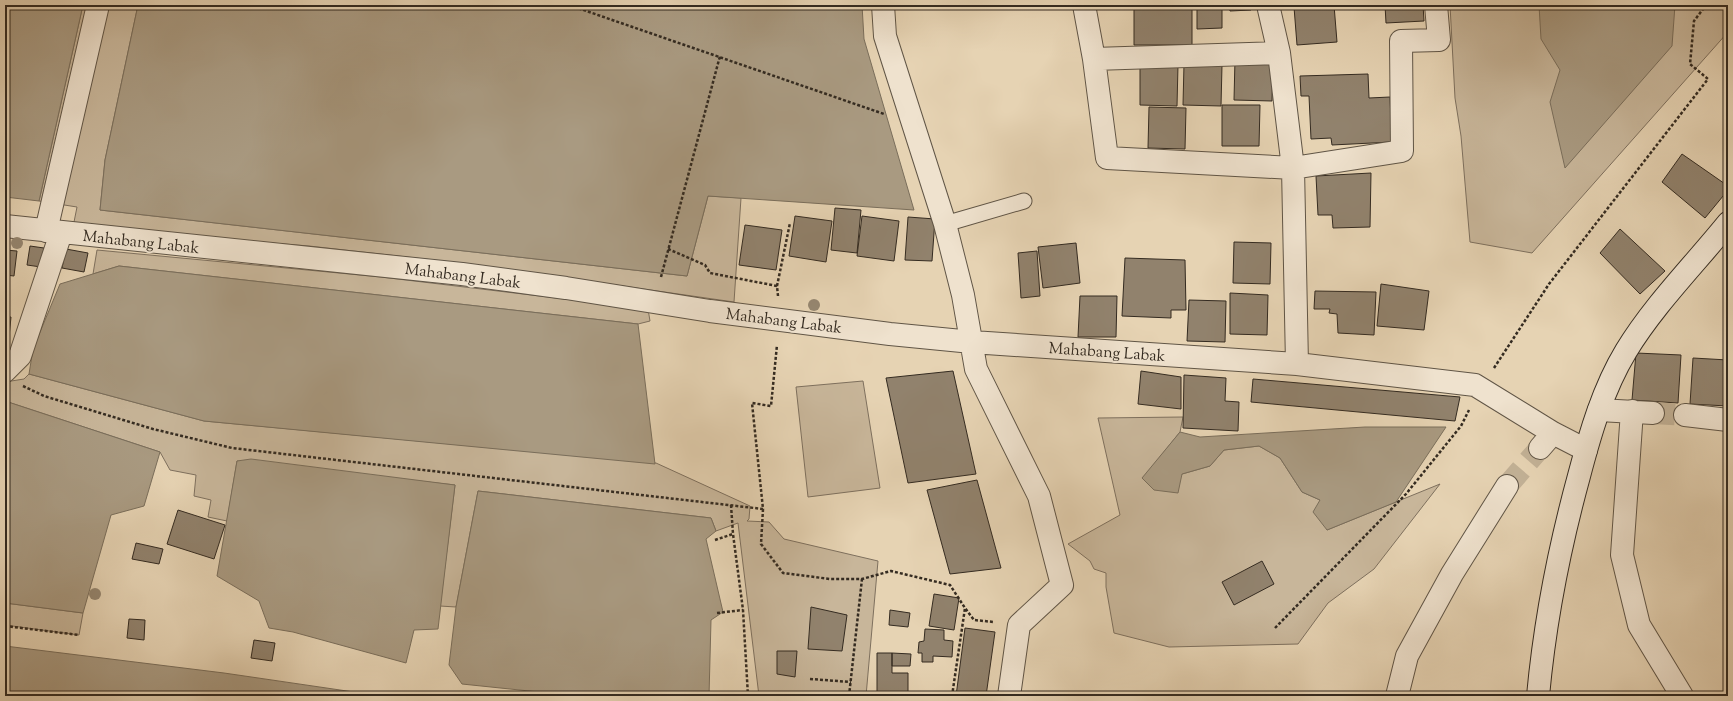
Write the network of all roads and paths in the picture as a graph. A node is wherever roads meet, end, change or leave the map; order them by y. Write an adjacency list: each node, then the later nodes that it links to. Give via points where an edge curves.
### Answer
1 (98, 5): 18 (street)
2 (569, 5): 9 (path)
3 (883, 5): 11 (street, via 885,36)
4 (1084, 5): 10 (street)
5 (1268, 5): 8 (street)
6 (1436, 5): 12 (street, via 1439,40 1401,41 1402,151)
7 (1706, 5): 26 (path, via 1694,20 1690,64 1708,79 1549,284)
8 (1279, 52): 10 (street); 12 (street)
9 (720, 56): 11 (path); 19 (path)
10 (1094, 59): 12 (street, via 1107,158)
11 (914, 125): 16 (street)
12 (1293, 168): 24 (street)
13 (1024, 200): 16 (lane)
14 (790, 222): 21 (path)
15 (1728, 223): 27 (street, via 1640,329 1619,365)
16 (945, 224): 23 (street)
17 (5, 226): 18 (street, Mahabang Labak)
18 (53, 232): 22 (street, Mahabang Labak, via 462,274); 25 (street, via 20,356)
19 (668, 249): 20 (path); 21 (path, via 705,265 710,274)
20 (661, 277)
21 (777, 286): 22 (path)
22 (779, 319): 23 (street, Mahabang Labak); 33 (path, via 771,406 752,404)
23 (972, 342): 24 (street, Mahabang Labak); 40 (street, via 976,369 1039,496 1062,585)
24 (1297, 364): 26 (street, Mahabang Labak, via 1475,385)
25 (11, 377): 32 (path, via 44,396 153,429 232,448)
26 (1481, 389): 30 (street, Mahabang Labak, via 1546,440); 42 (path, via 1461,426 1406,494)
27 (1599, 410): 30 (street); 52 (street, via 1643,412 1622,555 1639,625)
28 (1685, 415): 29 (street)
29 (1728, 420)
30 (1586, 450): 51 (street, via 1555,569)
31 (1507, 486): 50 (street, via 1452,574 1407,656)
32 (730, 505): 33 (path); 34 (path)
33 (763, 509): 36 (path, via 762,544 783,572 830,579)
34 (733, 534): 35 (path); 38 (path)
35 (715, 540)
36 (862, 579): 37 (path, via 891,572 950,585); 45 (path)
37 (965, 608): 40 (path, via 974,620); 48 (path)
38 (743, 610): 39 (path); 46 (path)
39 (717, 613)
40 (1019, 625): 49 (street)
41 (5, 626): 43 (path)
42 (1275, 628)
43 (79, 635)
44 (810, 679): 45 (path)
45 (851, 682): 47 (path)
46 (748, 696)
47 (849, 696)
48 (952, 696)
49 (1009, 696)
50 (1397, 696)
51 (1538, 696)
52 (1682, 696)

